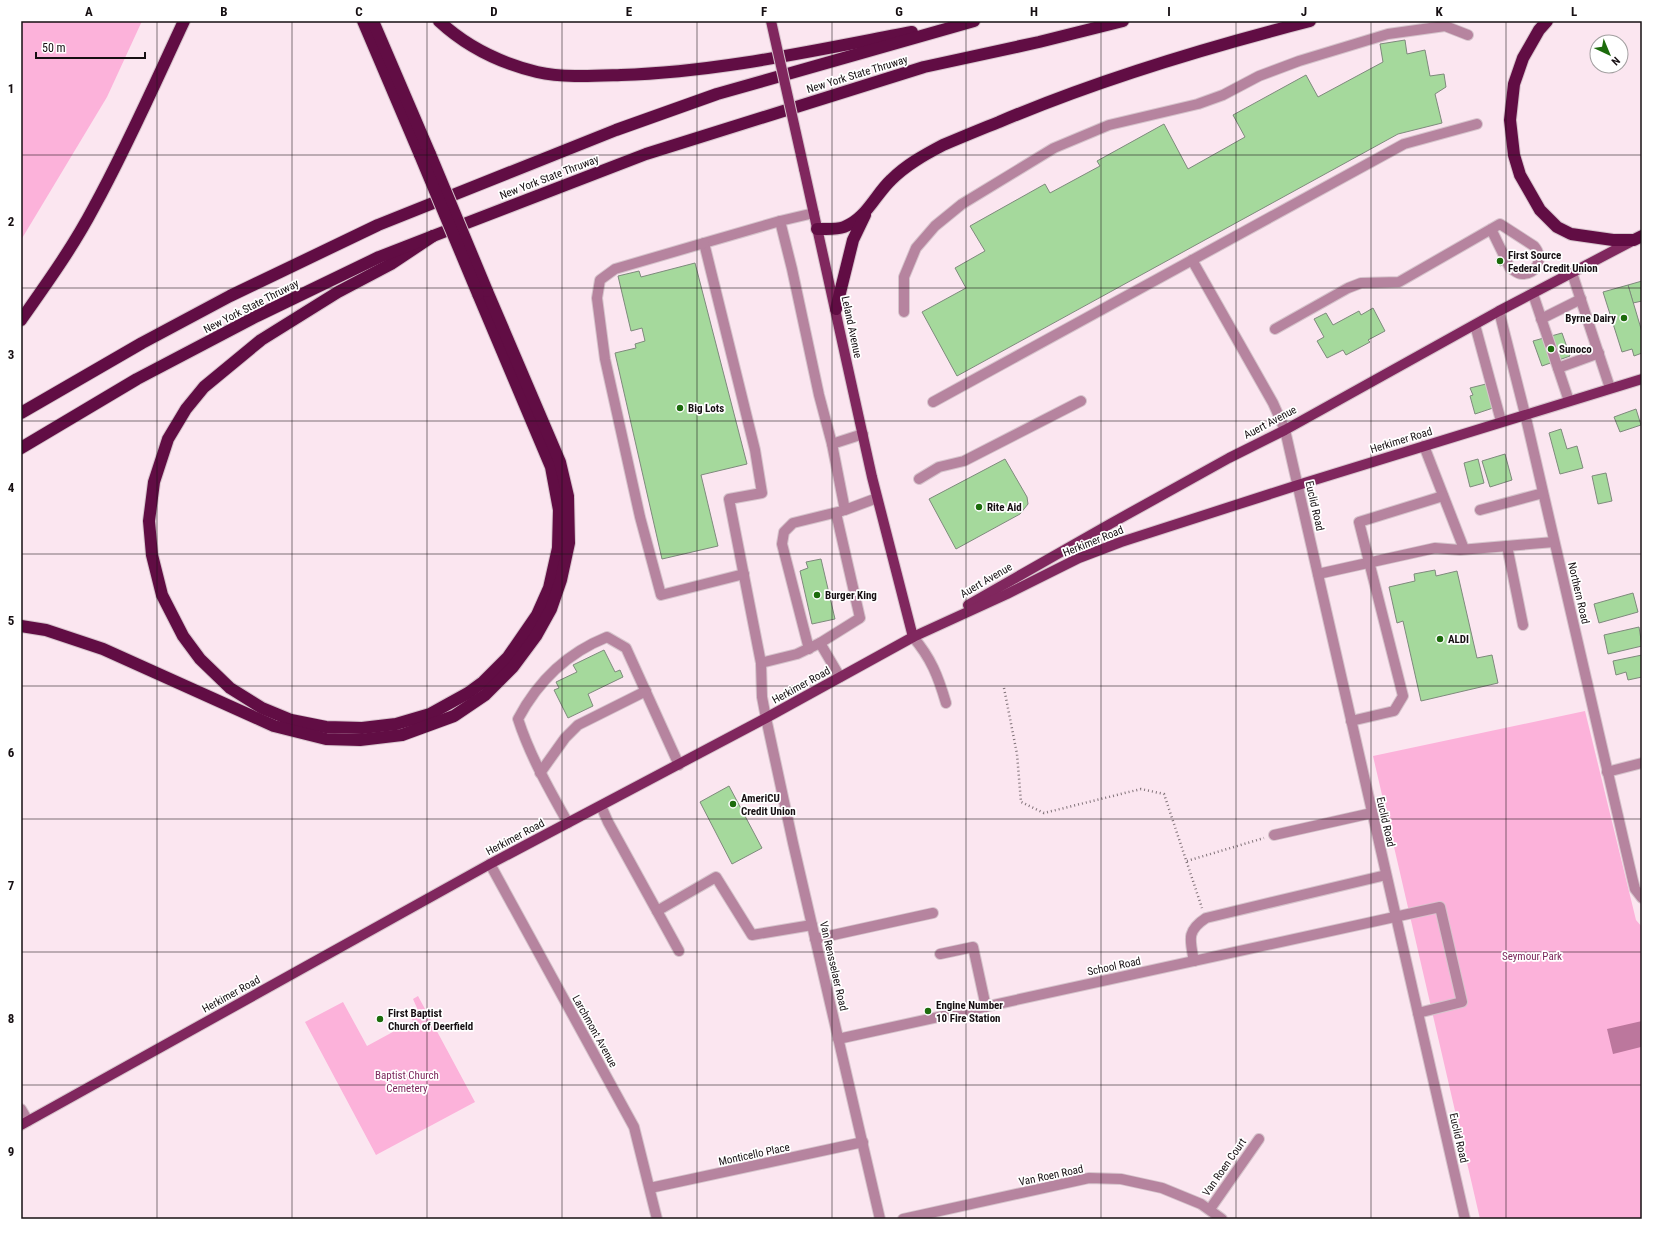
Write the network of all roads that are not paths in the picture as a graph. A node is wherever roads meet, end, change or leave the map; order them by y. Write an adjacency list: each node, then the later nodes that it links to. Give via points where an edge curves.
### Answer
1 (184, 21): 30 (highway, via 94,208)
2 (363, 21): 13 (highway)
3 (373, 21): 13 (highway)
4 (439, 21): 6 (highway, via 454,35 483,53 509,64 538,72 583,76 657,74 746,63)
5 (771, 21): 15 (main road, Leland Avenue, bridge)
6 (968, 21)
7 (974, 21): 41 (highway, New York State Thruway, via 710,97 616,130 378,226 230,296)
8 (1123, 21): 19 (highway, New York State Thruway, via 924,67 646,154)
9 (1310, 21): 14 (highway, via 1233,40 1130,71 1002,120 944,145 902,170)
10 (1547, 21): 20 (highway, via 1523,58 1514,84 1510,120 1514,155 1520,175 1540,210 1556,228 1570,234 1613,240)
11 (1468, 35): 29 (street, via 1445,26 1388,34 1299,61 1198,104 1109,125 1054,148 962,204 930,232 916,248 904,277)
12 (1477, 124): 22 (street, via 1404,144)
13 (425, 154): 24 (highway, bridge)
14 (867, 210): 18 (highway, via 843,228); 27 (highway, via 853,240)
15 (814, 213): 16 (street); 18 (main road, Leland Avenue)
16 (780, 221): 21 (street); 46 (street)
17 (1495, 226): 17 (street, via 1527,240 1538,251 1540,258 1534,270 1522,274 1510,268); 33 (street, via 1399,282 1361,283)
18 (817, 229): 27 (main road, Leland Avenue)
19 (433, 236): 24 (highway, via 391,264 338,292 261,340 204,387 186,408 168,439 154,482 149,521 152,555 162,595 182,636 200,659 230,688 262,708 291,720 326,727 362,728 396,724 430,714 483,682 508,657 537,615 549,588 558,548 558,503 551,468); 48 (highway, New York State Thruway, via 380,257 257,316 137,379)
20 (1638, 238): 23 (main road, Auert Avenue)
21 (704, 243): 60 (street, Van Rensselaer Road, via 755,450 762,493 729,500); 60 (street, via 615,269 600,280 597,298 607,366 640,517 661,595)
22 (1192, 260): 39 (street); 44 (street, Euclid Road, via 1273,403)
23 (1572, 273): 25 (main road, Auert Avenue); 26 (street)
24 (483, 292): 62 (highway, via 560,462 568,496 569,543 561,580 551,609 536,636 512,667 485,695 454,716 402,735 360,740 326,739 274,726 103,649 46,630)
25 (1533, 294): 28 (main road, Auert Avenue); 31 (street)
26 (1581, 299): 31 (street); 34 (street)
27 (836, 309): 45 (main road, Leland Avenue)
28 (1499, 311): 32 (main road, Auert Avenue); 42 (street, Northern Road)
29 (904, 312)
30 (21, 320)
31 (1541, 320): 35 (street)
32 (1475, 324): 43 (street); 44 (main road, Auert Avenue)
33 (1275, 329)
34 (1599, 354): 35 (street); 37 (street)
35 (1558, 368): 38 (street)
36 (1642, 379): 37 (main road, Herkimer Road)
37 (1610, 388): 38 (main road, Herkimer Road)
38 (1569, 401): 42 (main road, Herkimer Road)
39 (933, 402)
40 (1080, 402): 49 (street, via 964,462 939,467)
41 (21, 413)
42 (1525, 414): 43 (main road, Herkimer Road); 51 (street, Northern Road)
43 (1500, 421): 47 (main road, Herkimer Road)
44 (1285, 430): 50 (street, Euclid Road); 64 (main road, Auert Avenue, via 1110,524)
45 (863, 434): 46 (street); 53 (main road, Leland Avenue)
46 (832, 444): 55 (street)
47 (1424, 446): 50 (main road, Herkimer Road); 52 (street)
48 (21, 448)
49 (919, 479)
50 (1298, 485): 61 (street, Euclid Road); 64 (main road, Herkimer Road, via 1079,558)
51 (1543, 493): 54 (street); 56 (street, Northern Road)
52 (1443, 496): 58 (street); 59 (street, via 1359,522)
53 (877, 498): 55 (street); 64 (main road, Leland Avenue)
54 (1480, 510)
55 (840, 511): 65 (street, via 860,618); 66 (street, via 792,523 784,532 782,544)
56 (1554, 542): 57 (street); 75 (street, Northern Road)
57 (1507, 546): 58 (street); 63 (street)
58 (1464, 549): 59 (street, via 1435,548)
59 (1369, 562): 61 (street); 72 (street, via 1403,696 1394,711)
60 (744, 574): 67 (street, Van Rensselaer Road)
61 (1318, 574): 72 (street, Euclid Road)
62 (21, 626)
63 (1523, 626)
64 (913, 637): 68 (main road, Herkimer Road); 70 (street, via 925,652 939,680)
65 (820, 643): 66 (street); 68 (street)
66 (809, 649): 67 (street)
67 (761, 663): 71 (street, Van Rensselaer Road, via 762,697)
68 (840, 677): 71 (main road, Herkimer Road)
69 (646, 692): 74 (street); 76 (street, via 578,726 565,738); 76 (street, via 626,648 607,637 588,645 564,661 544,680 518,719)
70 (946, 703)
71 (766, 718): 74 (main road, Herkimer Road); 87 (street, Van Rensselaer Road)
72 (1351, 721): 78 (street, Euclid Road)
73 (1642, 763): 75 (street)
74 (679, 765): 77 (main road, Herkimer Road)
75 (1607, 772): 83 (street, Northern Road, via 1635,889)
76 (540, 773): 79 (street)
77 (601, 806): 79 (main road, Herkimer Road); 84 (street)
78 (1372, 813): 80 (street); 82 (street, Euclid Road)
79 (568, 823): 81 (main road, Herkimer Road)
80 (1274, 835)
81 (490, 864): 96 (main road, Herkimer Road); 99 (street, Larchmont Avenue, via 634,1127)
82 (1386, 875): 86 (street, Euclid Road); 91 (street, via 1206,918 1195,925 1190,939)
83 (1642, 898)
84 (657, 911): 87 (street, via 716,877 752,935); 89 (street)
85 (933, 913): 88 (street)
86 (1396, 917): 91 (street, School Road); 93 (street, Euclid Road); 93 (street, School Road, via 1440,907 1462,1002)
87 (812, 925): 88 (street, Van Rensselaer Road)
88 (815, 939): 94 (street, Van Rensselaer Road)
89 (679, 951)
90 (940, 954): 92 (street, via 973,947)
91 (1194, 961): 92 (street, School Road)
92 (986, 1007): 94 (street, School Road)
93 (1418, 1013): 105 (street, Euclid Road)
94 (838, 1039): 98 (street, Van Rensselaer Road)
95 (21, 1109): 96 (street)
96 (24, 1123)
97 (1259, 1139): 100 (street, Van Roen Court)
98 (863, 1142): 99 (street, Monticello Place); 102 (street, Van Rensselaer Road)
99 (650, 1188): 101 (street, Larchmont Avenue)
100 (1210, 1209): 103 (street, Van Roen Road, via 1162,1188 1121,1179 1089,1178); 104 (street, Van Roen Road)
101 (657, 1219)
102 (880, 1219)
103 (904, 1219)
104 (1222, 1219)
105 (1465, 1219)

